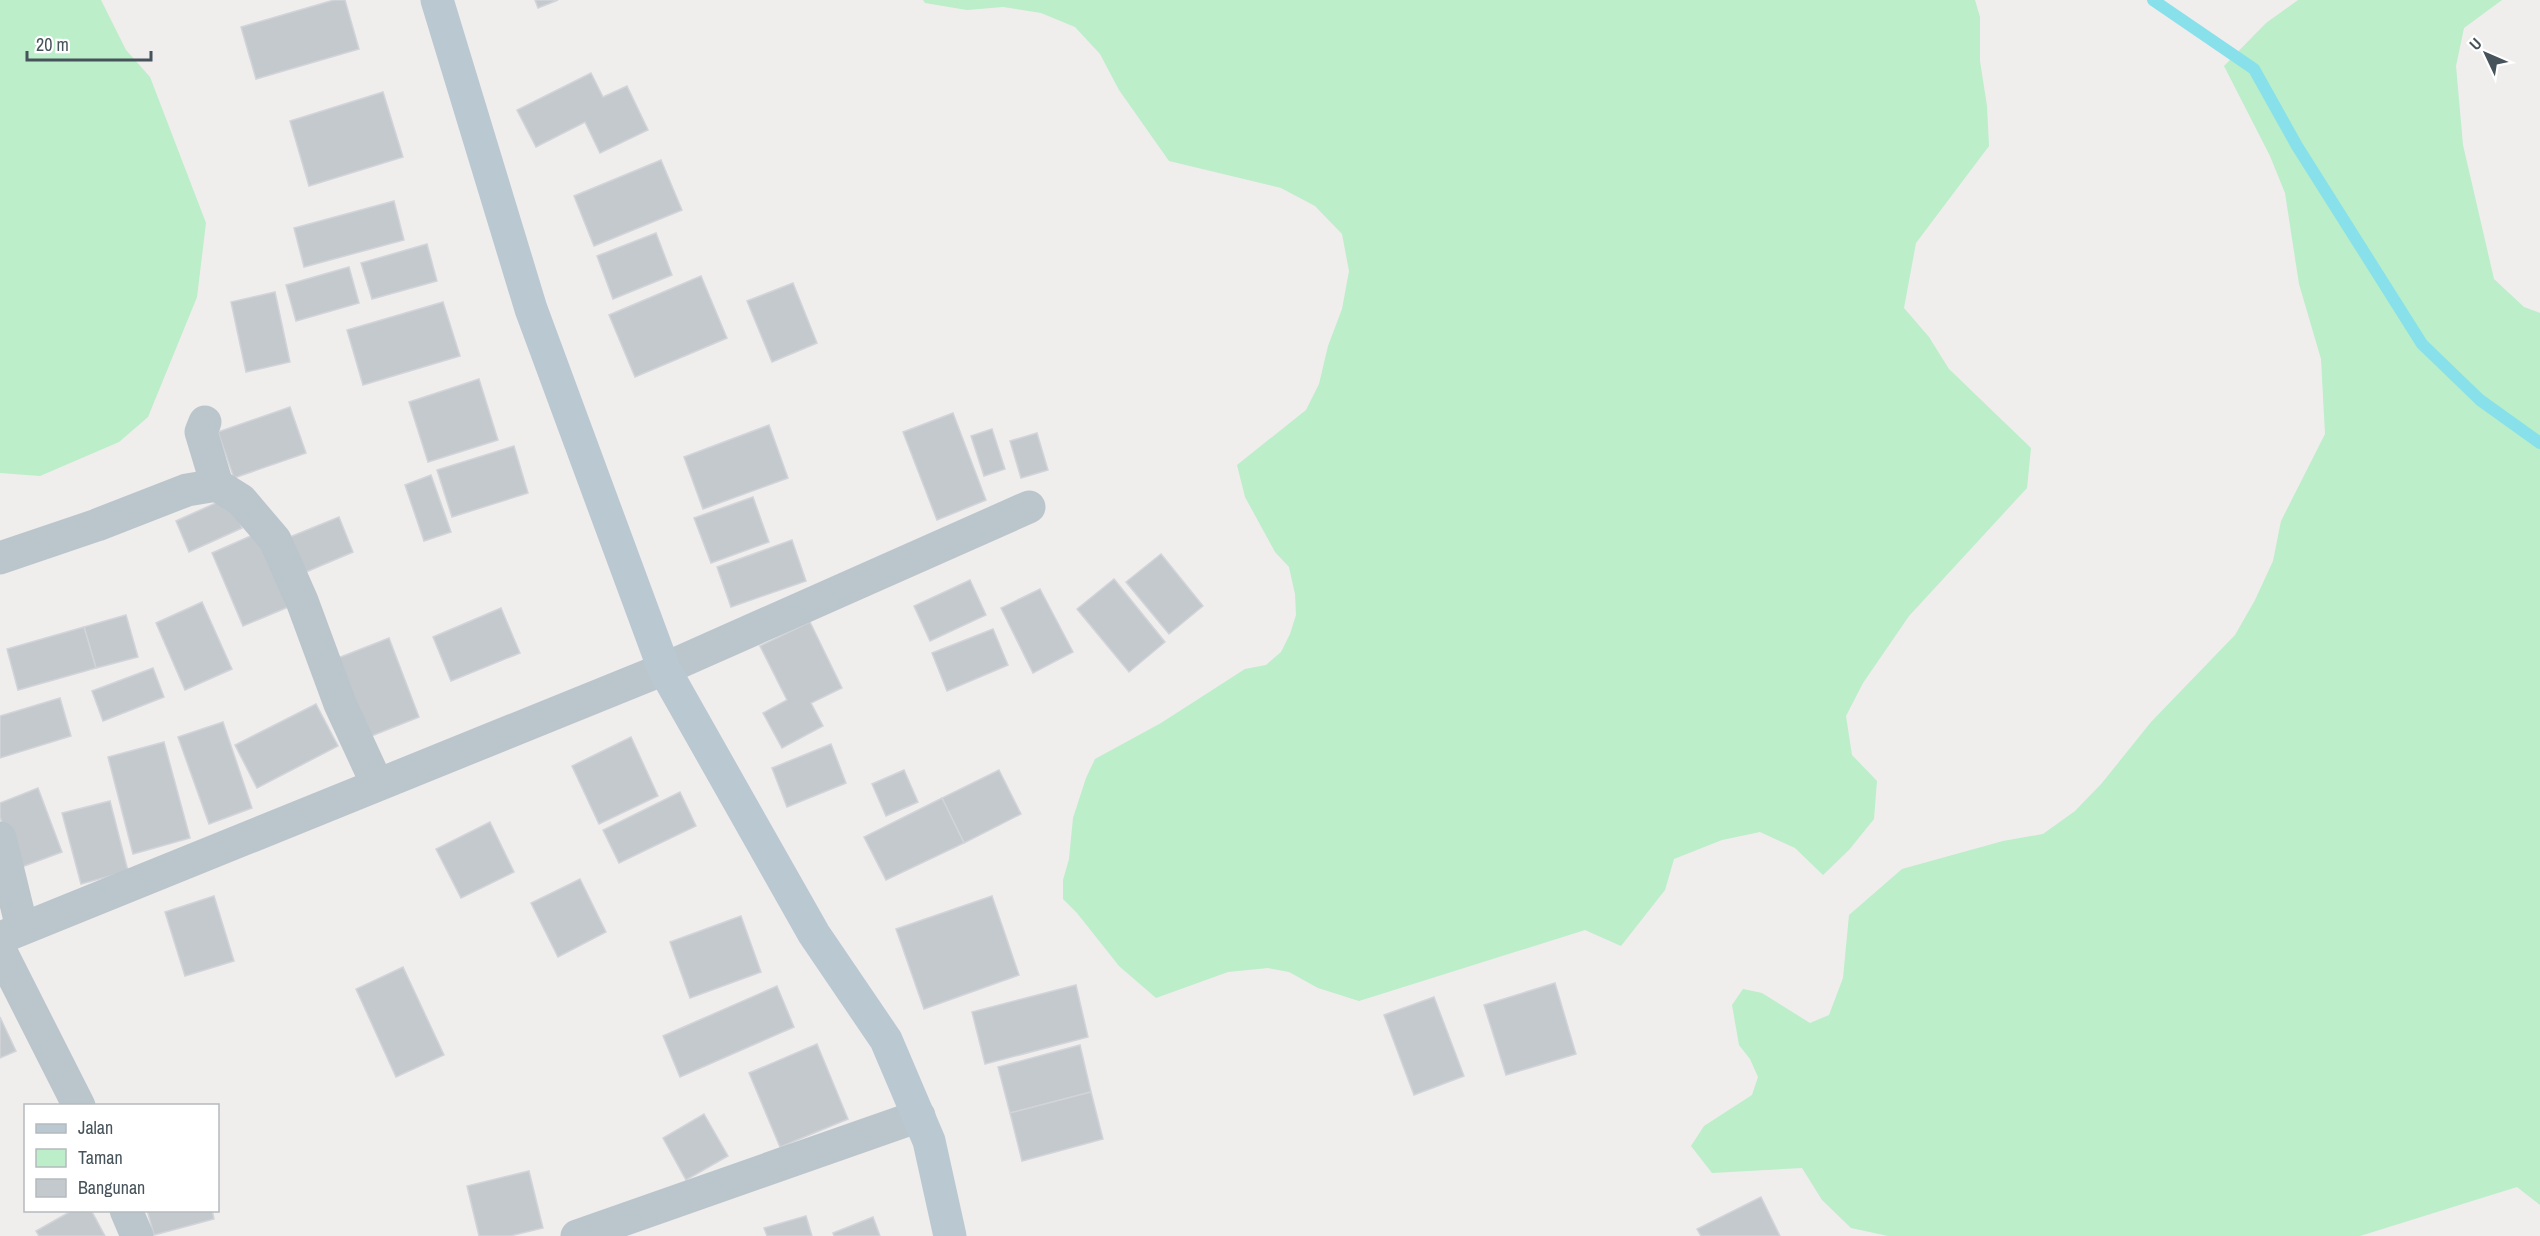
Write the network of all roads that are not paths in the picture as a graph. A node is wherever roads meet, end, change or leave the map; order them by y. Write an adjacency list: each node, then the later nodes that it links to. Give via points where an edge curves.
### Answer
1 (437, 0): 6 (main road, via 531,309)
2 (205, 422): 3 (street, via 201,432)
3 (217, 485): 5 (street, via 187,490); 7 (street, via 241,500 275,540 340,704)
4 (1029, 507): 6 (street)
5 (0, 558)
6 (664, 669): 7 (street); 11 (main road, via 814,934 886,1040)
7 (377, 784): 9 (street)
8 (0, 837): 9 (street)
9 (7, 939): 10 (street)
10 (78, 1104)
11 (919, 1116): 14 (street); 15 (main road, via 929,1141)
12 (127, 1212): 13 (street)
13 (137, 1236)
14 (577, 1236)
15 (950, 1236)

